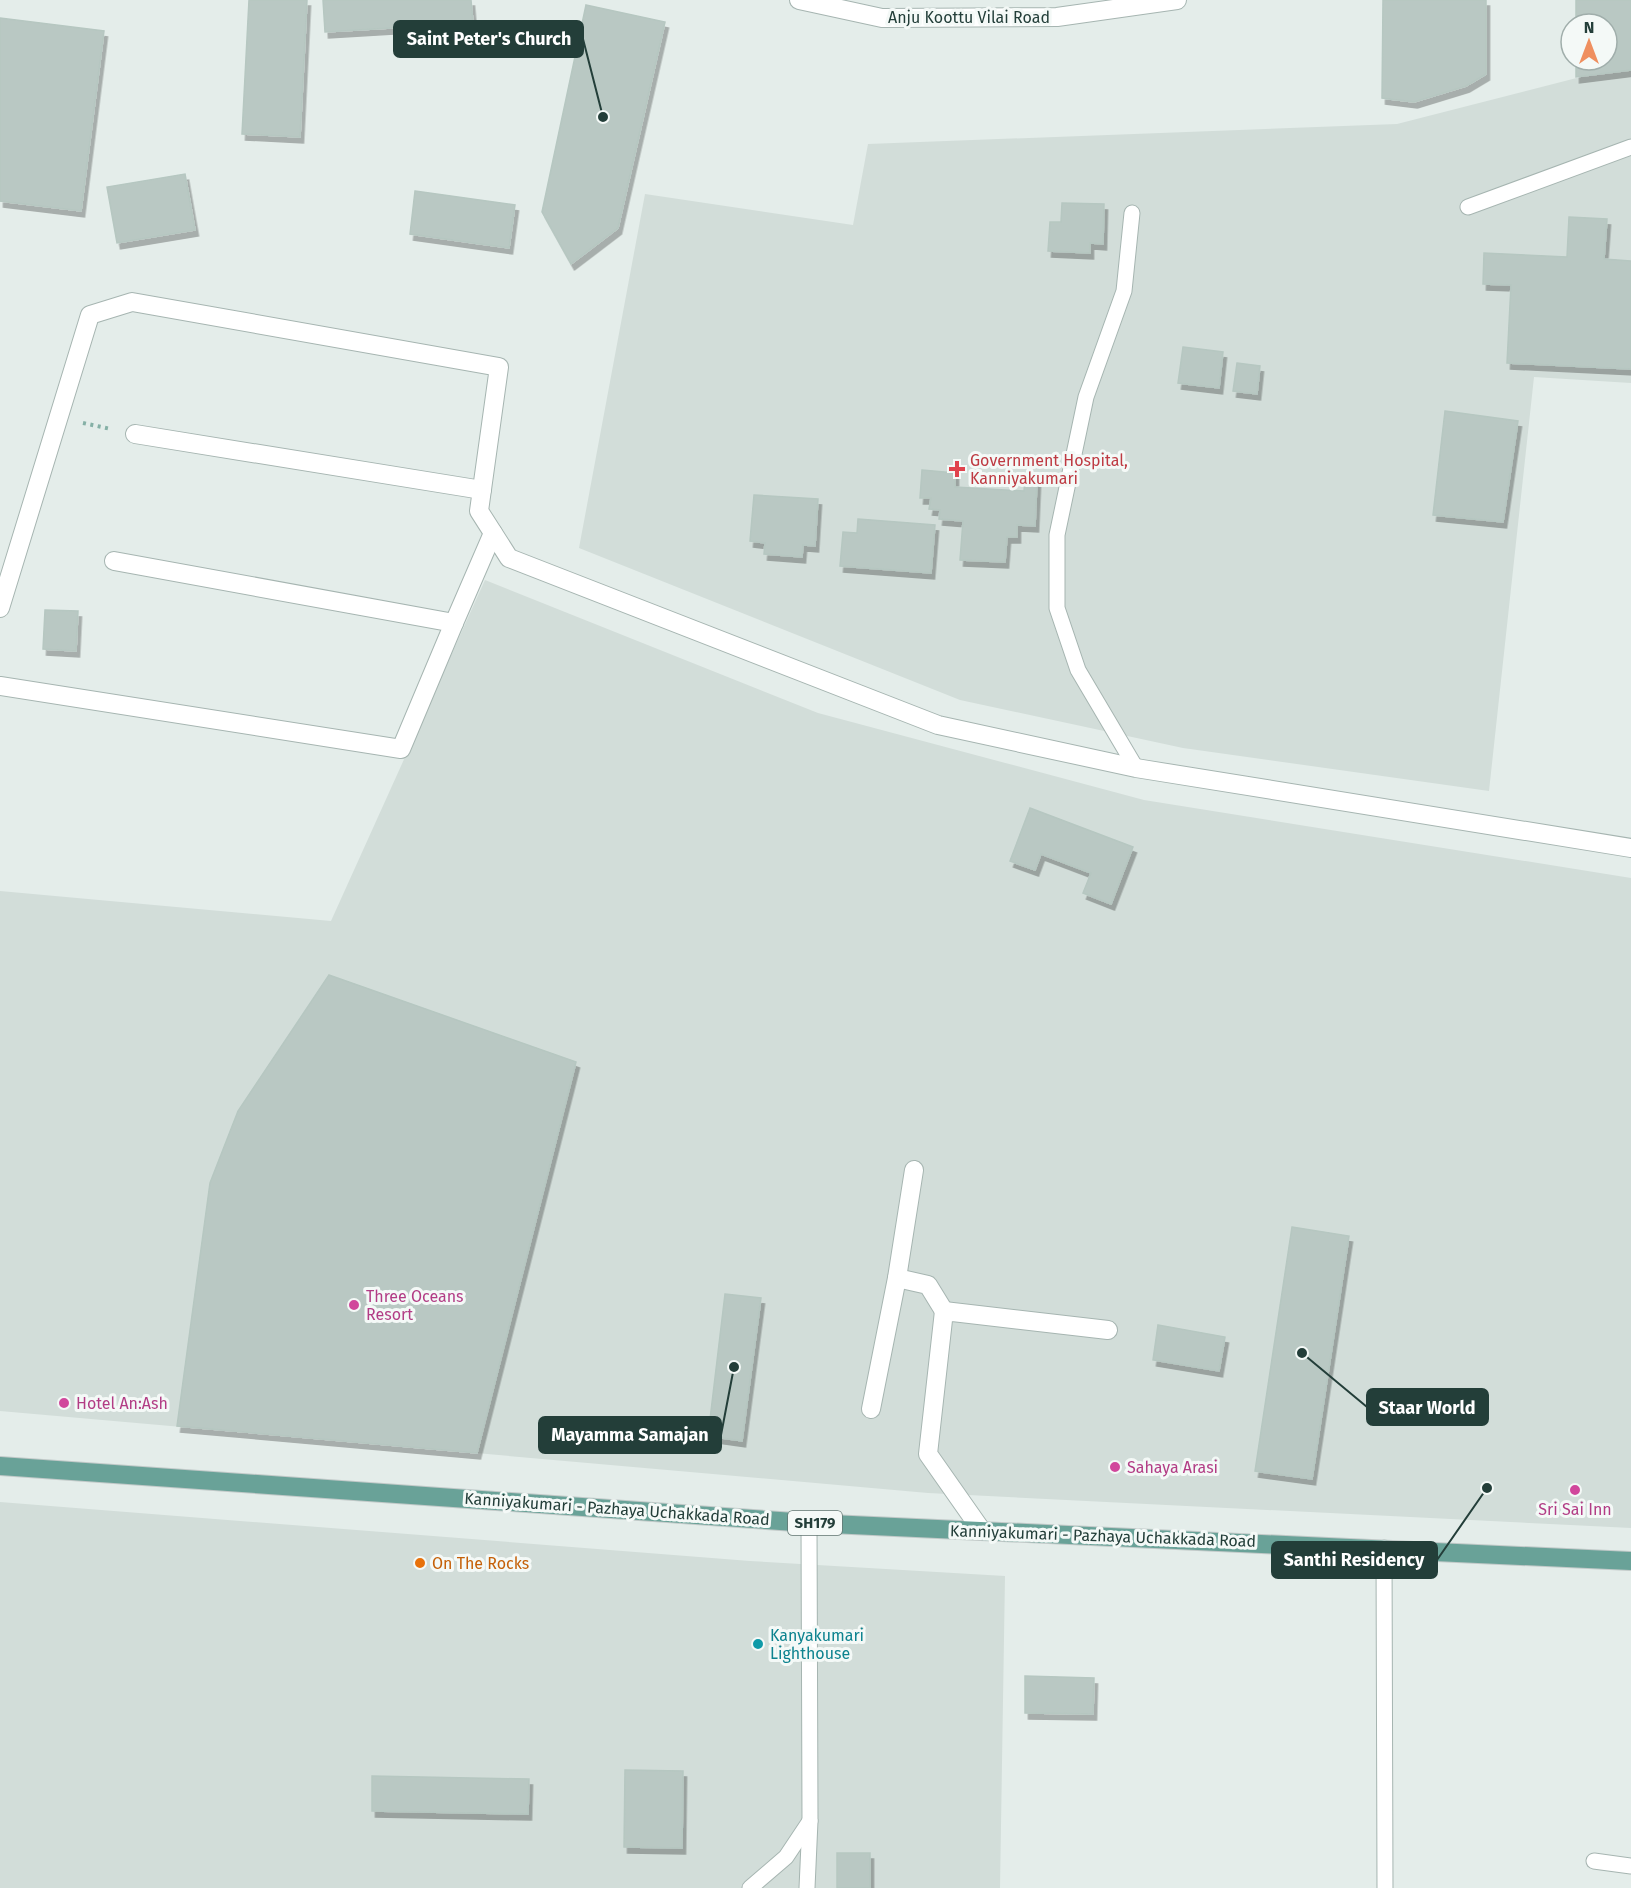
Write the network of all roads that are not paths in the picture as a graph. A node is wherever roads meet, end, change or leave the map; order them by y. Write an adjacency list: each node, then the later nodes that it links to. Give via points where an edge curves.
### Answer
1 (799, 0): 2 (street, Anju Koottu Vilai Road, via 882,18 1057,17)
2 (1177, 0)
3 (1631, 147): 4 (lane)
4 (1468, 207)
5 (1132, 213): 13 (lane, via 1124,291 1086,397 1057,535 1057,608 1078,670)
6 (135, 434): 7 (street)
7 (482, 490): 8 (street, via 479,511); 10 (street, via 499,367 132,302 90,315)
8 (493, 533): 11 (street); 13 (street, via 509,558 938,725)
9 (114, 561): 11 (street)
10 (0, 608)
11 (454, 623): 12 (street, via 401,749)
12 (0, 686)
13 (1136, 768): 14 (street)
14 (1631, 848)
15 (914, 1170): 16 (street)
16 (897, 1278): 17 (street, via 928,1285); 19 (street)
17 (944, 1311): 18 (street); 22 (street, via 928,1454)
18 (1108, 1330)
19 (871, 1409)
20 (0, 1466): 21 (main road, Kanniyakumari - Pazhaya Uchakkada Road / SH179)
21 (809, 1522): 22 (main road, Kanniyakumari - Pazhaya Uchakkada Road / SH179); 25 (lane)
22 (982, 1531): 23 (main road, Kanniyakumari - Pazhaya Uchakkada Road / SH179)
23 (1384, 1548): 24 (main road, Kanniyakumari - Pazhaya Uchakkada Road / SH179); 30 (lane)
24 (1631, 1561)
25 (810, 1821): 28 (lane, via 786,1857); 29 (lane)
26 (1594, 1861): 27 (lane)
27 (1631, 1866)
28 (750, 1888)
29 (807, 1888)
30 (1385, 1888)

